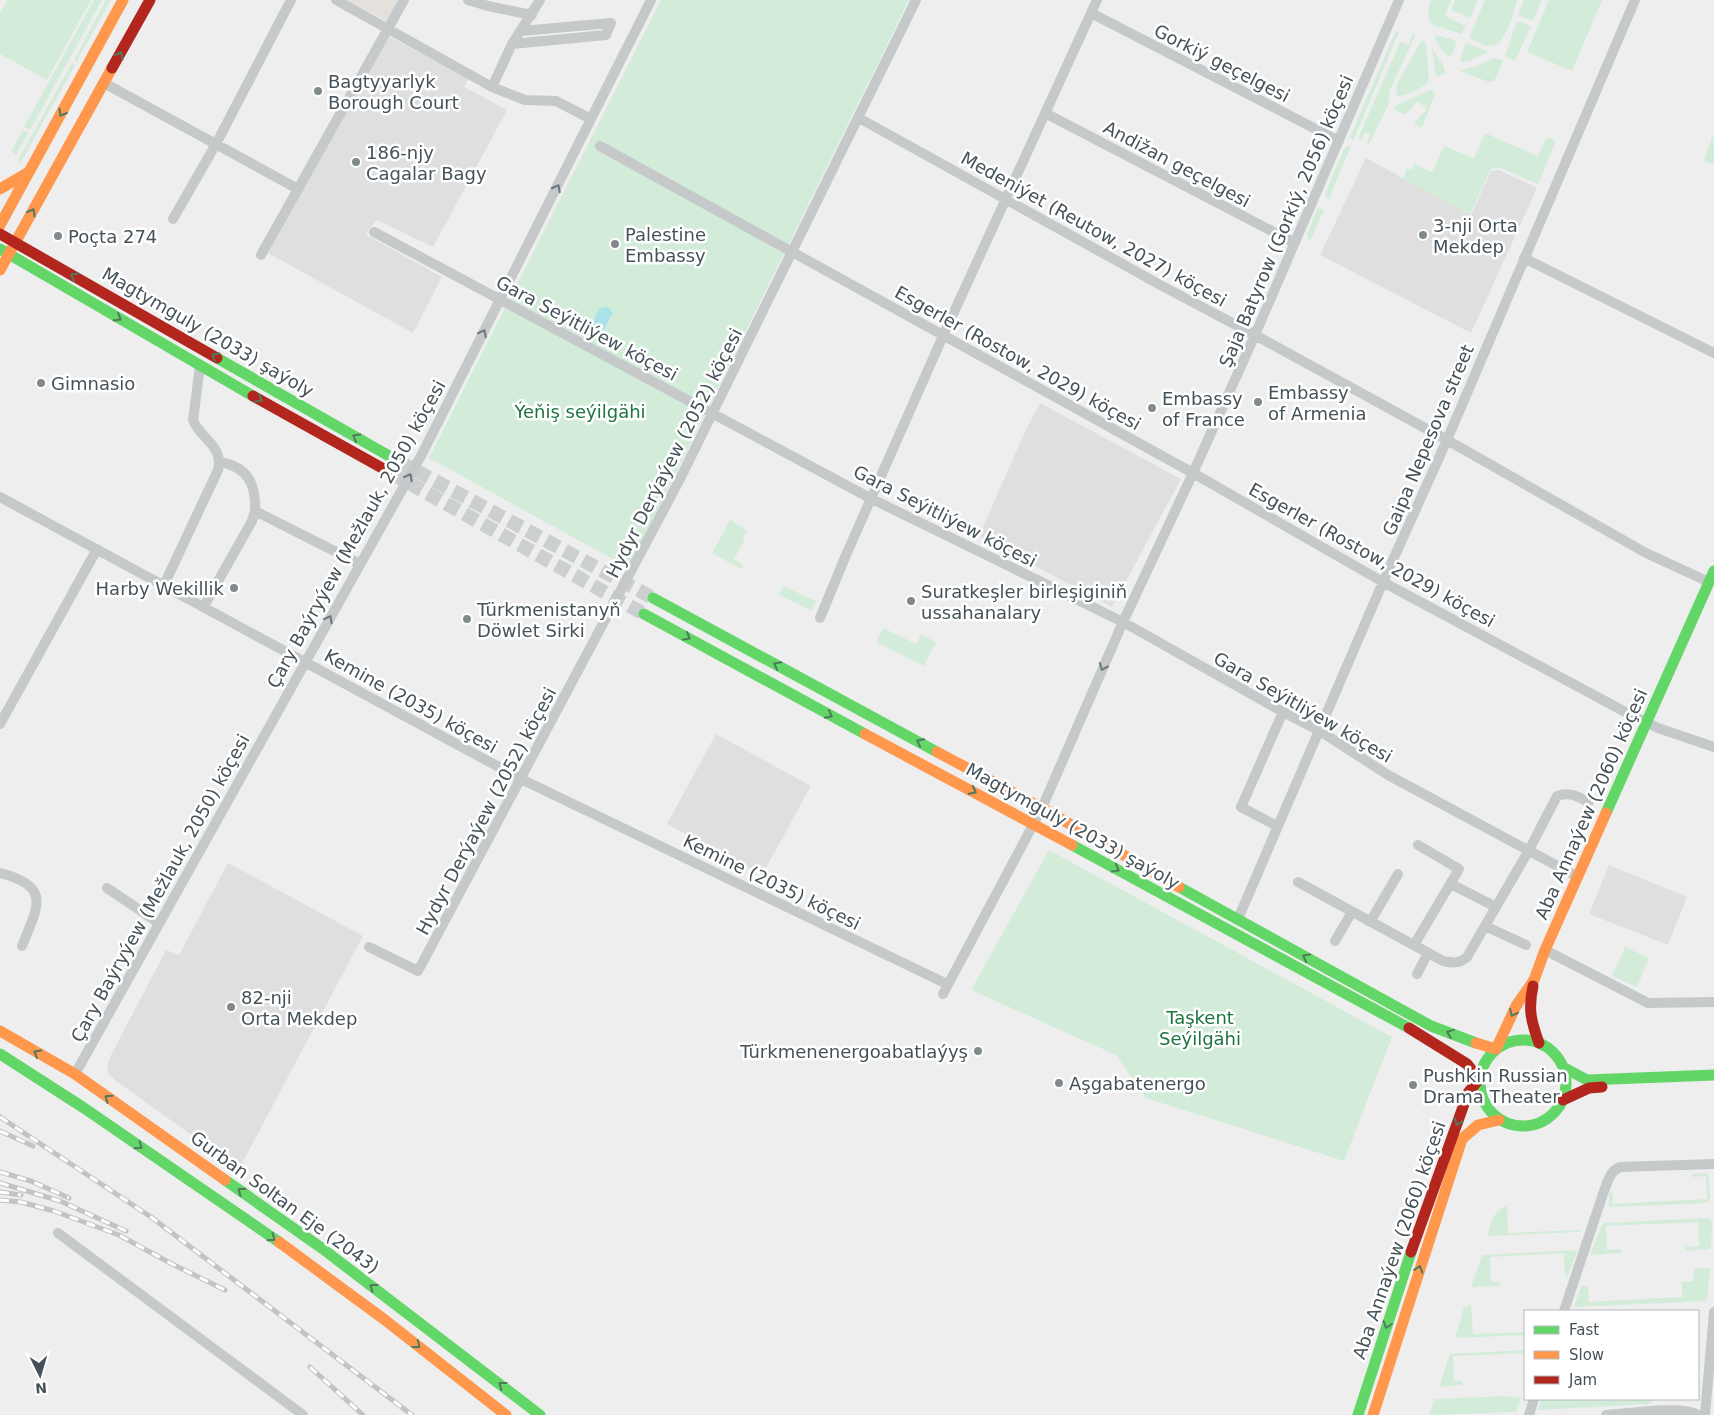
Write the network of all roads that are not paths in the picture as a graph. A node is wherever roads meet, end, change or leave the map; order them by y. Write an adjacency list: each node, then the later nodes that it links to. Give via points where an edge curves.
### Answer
1 (123, 0): 26 (main road, one-way to 26)
2 (150, 0): 18 (main road, one-way to 2)
3 (291, 0): 24 (street)
4 (336, 0): 15 (street)
5 (404, 0): 15 (street)
6 (468, 0): 14 (street)
7 (540, 0): 14 (street)
8 (651, 0): 22 (street, Çary Baýryýew (Mežlauk, 2050) köçesi)
9 (916, 0): 21 (street, Hydyr Derýaýew (2052) köçesi)
10 (1097, 0): 13 (street)
11 (1399, 0): 23 (street, Şaja Batyrow (Gorkiý, 2056) köçesi)
12 (1635, 0): 39 (street, Gaipa Nepesova street)
13 (1091, 13): 20 (street); 23 (street, Gorkiý geçelgesi)
14 (532, 15): 16 (street)
15 (389, 29): 19 (street); 28 (street)
16 (521, 31): 17 (street); 17 (street, via 610,23 606,35)
17 (512, 44): 19 (street)
18 (104, 83): 24 (street); 34 (main road, one-way to 18)
19 (492, 87): 22 (street, via 525,100 556,101)
20 (1045, 113): 29 (street); 35 (street, Andižan geçelgesi)
21 (859, 118): 29 (street, Medeniýet (Reutow, 2027) köçesi); 37 (street, Hydyr Derýaýew (2052) köçesi)
22 (591, 119): 41 (street, Çary Baýryýew (Mežlauk, 2050) köçesi, one-way to 22)
23 (1339, 141): 35 (street, Şaja Batyrow (Gorkiý, 2056) köçesi)
24 (216, 144): 28 (street); 30 (street)
25 (600, 146): 37 (street, Esgerler (Rostow, 2029) köçesi)
26 (29, 172): 27 (main road); 31 (main road)
27 (0, 189)
28 (298, 189): 38 (street)
29 (1006, 200): 42 (street, Medeniýet (Reutow, 2027) köçesi); 43 (street)
30 (174, 219)
31 (0, 225)
32 (374, 232): 41 (street, Gara Seýitliýew köçesi)
33 (0, 234): 34 (main road, Magtymguly (2033) şaýoly)
34 (15, 243): 36 (main road); 48 (main road, Magtymguly (2033) şaýoly, one-way to 34)
35 (1295, 243): 42 (street, Şaja Batyrow (Gorkiý, 2056) köçesi)
36 (4, 252): 40 (main road); 45 (main road, Magtymguly (2033) şaýoly, one-way to 45)
37 (792, 252): 43 (street, Esgerler (Rostow, 2029) köçesi); 46 (street, Hydyr Derýaýew (2052) köçesi)
38 (261, 255)
39 (1524, 258): 44 (street); 47 (street, Gaipa Nepesova street)
40 (0, 270)
41 (501, 300): 46 (street, Gara Seýitliýew köçesi); 56 (street, Çary Baýryýew (Mežlauk, 2050) köçesi, one-way to 41, via 422,454)
42 (1256, 335): 47 (street, Medeniýet (Reutow, 2027) köçesi); 51 (street, Şaja Batyrow (Gorkiý, 2056) köçesi)
43 (942, 336): 51 (street, Esgerler (Rostow, 2029) köçesi); 53 (street)
44 (1714, 353)
45 (200, 366): 49 (street, via 193,420 215,448); 50 (main road, Magtymguly (2033) şaýoly, one-way to 50)
46 (713, 414): 53 (street, Gara Seýitliýew köçesi); 72 (street, Hydyr Derýaýew (2052) köçesi)
47 (1447, 440): 58 (street, Gaipa Nepesova street); 59 (street, Medeniýet (Reutow, 2027) köçesi, via 1644,557)
48 (398, 461)
49 (220, 462): 54 (street, via 237,466 248,477 254,489); 60 (street)
50 (391, 473)
51 (1193, 473): 58 (street, Esgerler (Rostow, 2029) köçesi); 65 (street, Şaja Batyrow (Gorkiý, 2056) köçesi)
52 (0, 497): 55 (street, Kemine (2035) köçesi)
53 (870, 498): 64 (street); 65 (street, Gara Seýitliýew köçesi)
54 (255, 511): 56 (street); 62 (street)
55 (97, 549): 60 (street, Kemine (2035) köçesi); 69 (street)
56 (360, 564): 66 (street, Çary Baýryýew (Mežlauk, 2050) köçesi, one-way to 56)
57 (1714, 571): 59 (main road, Aba Annaýew (2060) köçesi)
58 (1383, 582): 68 (street, Esgerler (Rostow, 2029) köçesi); 70 (street, Gaipa Nepesova street)
59 (1709, 582): 68 (main road, Aba Annaýew (2060) köçesi)
60 (164, 584): 62 (street, Kemine (2035) köçesi)
61 (654, 598): 74 (main road, Magtymguly (2033) şaýoly, one-way to 61)
62 (204, 606): 66 (street, Kemine (2035) köçesi)
63 (644, 614): 75 (main road, Magtymguly (2033) şaýoly, one-way to 75)
64 (820, 618)
65 (1123, 622): 67 (street, Gara Seýitliýew köçesi); 74 (street, Şaja Batyrow (Gorkiý, 2056) köçesi, one-way to 74)
66 (305, 661): 72 (street, Kemine (2035) köçesi); 89 (street, Çary Baýryýew (Mežlauk, 2050) köçesi)
67 (1283, 712): 70 (street, Gara Seýitliýew köçesi); 76 (street, via 1241,807)
68 (1646, 722): 71 (street, Esgerler (Rostow, 2029) köçesi); 81 (main road, Aba Annaýew (2060) köçesi)
69 (0, 724)
70 (1320, 731): 76 (street, Gaipa Nepesova street); 78 (street, Gara Seýitliýew köçesi, via 1388,775)
71 (1714, 747)
72 (522, 779): 95 (street, Hydyr Derýaýew (2052) köçesi, via 418,971); 100 (street, Kemine (2035) köçesi)
73 (1589, 802): 78 (street, via 1572,795 1557,796)
74 (1042, 808): 75 (street, Şaja Batyrow (Gorkiý, 2056) köçesi); 87 (main road, Magtymguly (2033) şaýoly)
75 (1034, 824): 100 (street, Şaja Batyrow (Gorkiý, 2056) köçesi); 110 (main road, Magtymguly (2033) şaýoly, one-way to 110, via 1425,1037 1467,1064)
76 (1277, 826): 87 (street, Gaipa Nepesova street)
77 (1418, 845): 83 (street, via 1458,867)
78 (1529, 850): 81 (street, Gara Seýitliýew köçesi); 85 (street)
79 (0, 873): 94 (street, via 26,882 35,890 36,911)
80 (1398, 874): 88 (street)
81 (1578, 877): 96 (main road, Aba Annaýew (2060) köçesi)
82 (1298, 882): 86 (street)
83 (1451, 884): 85 (street); 92 (street)
84 (108, 888): 89 (street)
85 (1496, 906): 90 (street)
86 (1352, 912): 88 (street); 91 (street)
87 (1238, 919): 105 (main road, Magtymguly (2033) şaýoly, one-way to 87, via 1431,1026)
88 (1370, 922): 92 (street)
89 (159, 923): 108 (street, Çary Baýryýew (Mežlauk, 2050) köçesi)
90 (1485, 926): 93 (street); 97 (street, via 1462,962 1443,961)
91 (1335, 941)
92 (1414, 945): 97 (street)
93 (1526, 945)
94 (22, 946)
95 (369, 947)
96 (1545, 950): 99 (main road, Aba Annaýew (2060) köçesi); 102 (street, via 1648,1003)
97 (1428, 953): 98 (street)
98 (1417, 974)
99 (1534, 980): 104 (main road, via 1528,1005); 105 (main road, Aba Annaýew (2060) köçesi, one-way to 105, via 1516,1006)
100 (948, 984): 101 (street, Şaja Batyrow (Gorkiý, 2056) köçesi)
101 (943, 994)
102 (1714, 1002)
103 (0, 1031): 108 (main road, Gurban Soltan Eje (2043), one-way to 103)
104 (1539, 1043): 105 (main road, via 1516,1040); 107 (main road, via 1558,1057)
105 (1496, 1048): 110 (main road, via 1488,1056)
106 (0, 1054): 120 (main road, Gurban Soltan Eje (2043), one-way to 120, via 293,1252)
107 (1563, 1067): 109 (main road, via 1587,1080); 112 (main road, via 1566,1087)
108 (74, 1074): 121 (main road, Gurban Soltan Eje (2043), one-way to 108, via 323,1249)
109 (1714, 1075)
110 (1479, 1079): 113 (main road, via 1483,1101); 122 (main road, Aba Annaýew (2060) köçesi, one-way to 122, via 1468,1093 1396,1296)
111 (1714, 1083): 112 (main road, via 1589,1088)
112 (1563, 1100): 113 (main road, via 1549,1118 1537,1124 1511,1125)
113 (1499, 1120): 123 (main road, Aba Annaýew (2060) köçesi, one-way to 113, via 1462,1139 1481,1122)
114 (1714, 1164): 116 (street, via 1620,1167 1611,1173)
115 (58, 1233): 119 (street)
116 (1564, 1310)
117 (1714, 1312): 127 (street)
118 (1534, 1400): 124 (street)
119 (303, 1415)
120 (506, 1415)
121 (540, 1415)
122 (1358, 1415)
123 (1373, 1415)
124 (1529, 1415)
125 (1606, 1415): 126 (street, via 1680,1410)
126 (1698, 1415)
127 (1705, 1415)

